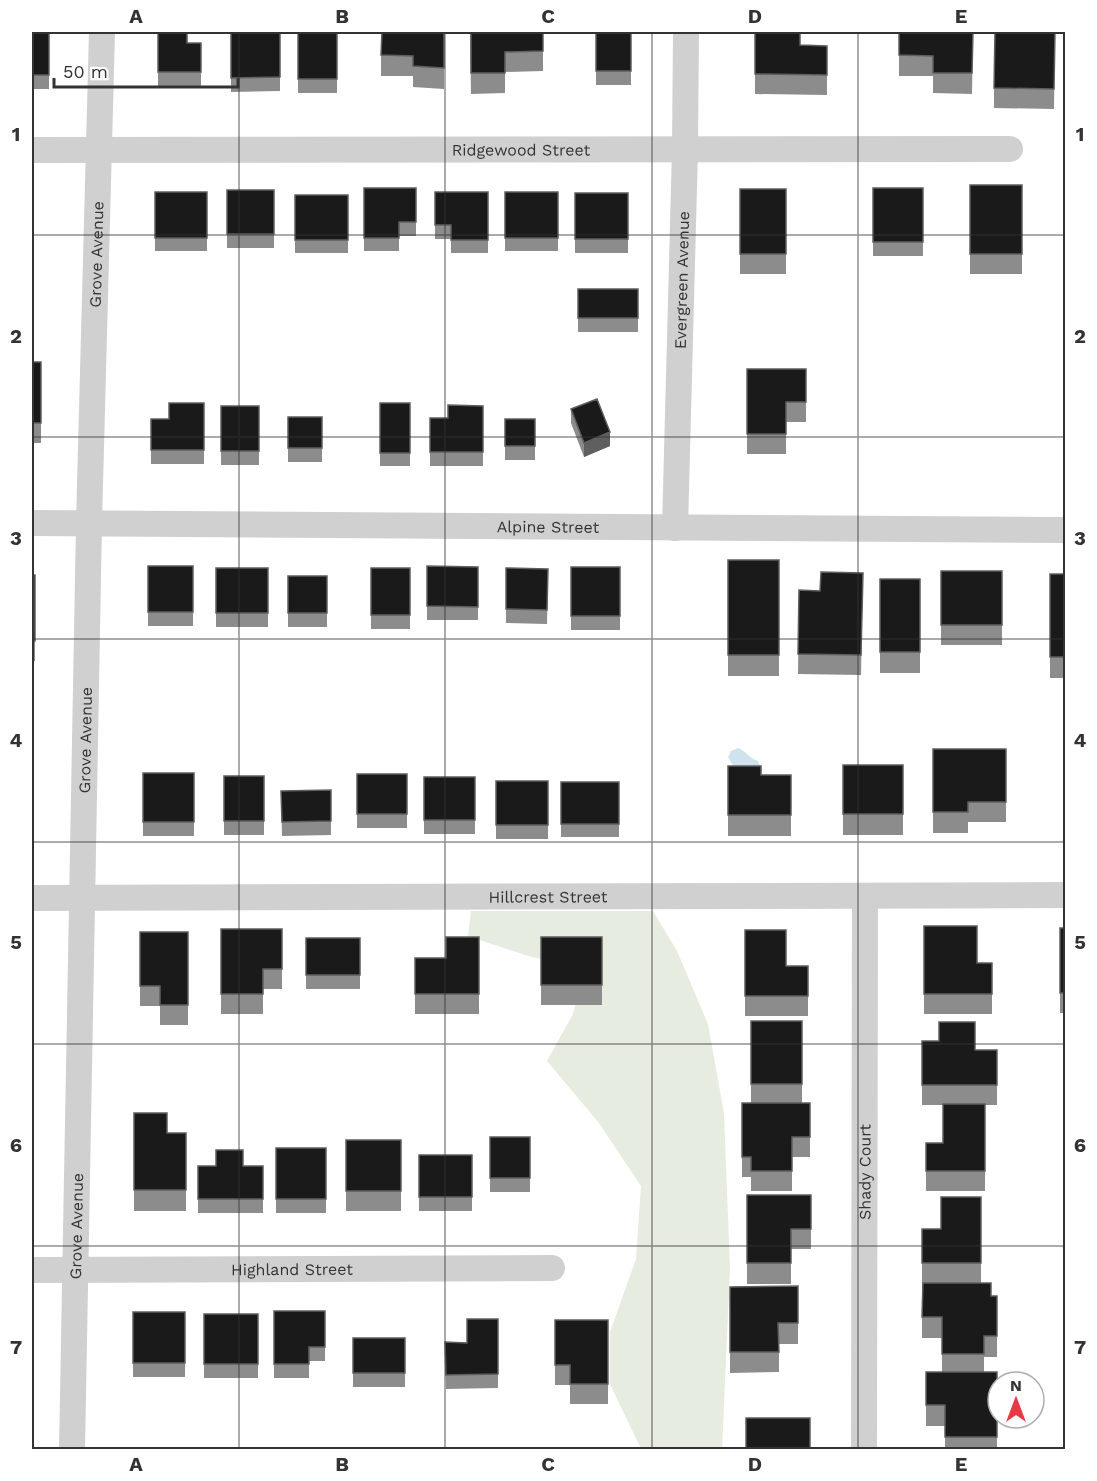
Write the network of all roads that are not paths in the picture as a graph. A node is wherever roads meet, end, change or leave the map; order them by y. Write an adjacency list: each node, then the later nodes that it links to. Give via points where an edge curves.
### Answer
1 (102, 32): 3 (street, Grove Avenue)
2 (686, 32): 4 (street, Evergreen Avenue)
3 (99, 149): 4 (street, Ridgewood Street); 6 (street, Ridgewood Street); 8 (street, Grove Avenue)
4 (685, 149): 5 (street, Ridgewood Street); 9 (street, Evergreen Avenue)
5 (1010, 149)
6 (32, 150)
7 (32, 523): 8 (street, Alpine Street)
8 (89, 523): 9 (street, Alpine Street); 14 (street, Grove Avenue)
9 (675, 528): 10 (street, Alpine Street)
10 (1065, 530)
11 (1065, 895): 12 (street, Hillcrest Street)
12 (865, 896): 14 (street, Hillcrest Street); 19 (street, Shady Court)
13 (32, 898): 14 (street, Hillcrest Street)
14 (83, 898): 17 (street, Grove Avenue)
15 (552, 1268): 17 (street, Highland Street)
16 (32, 1270): 17 (street, Highland Street)
17 (75, 1270): 18 (street, Grove Avenue)
18 (72, 1449)
19 (864, 1449)

